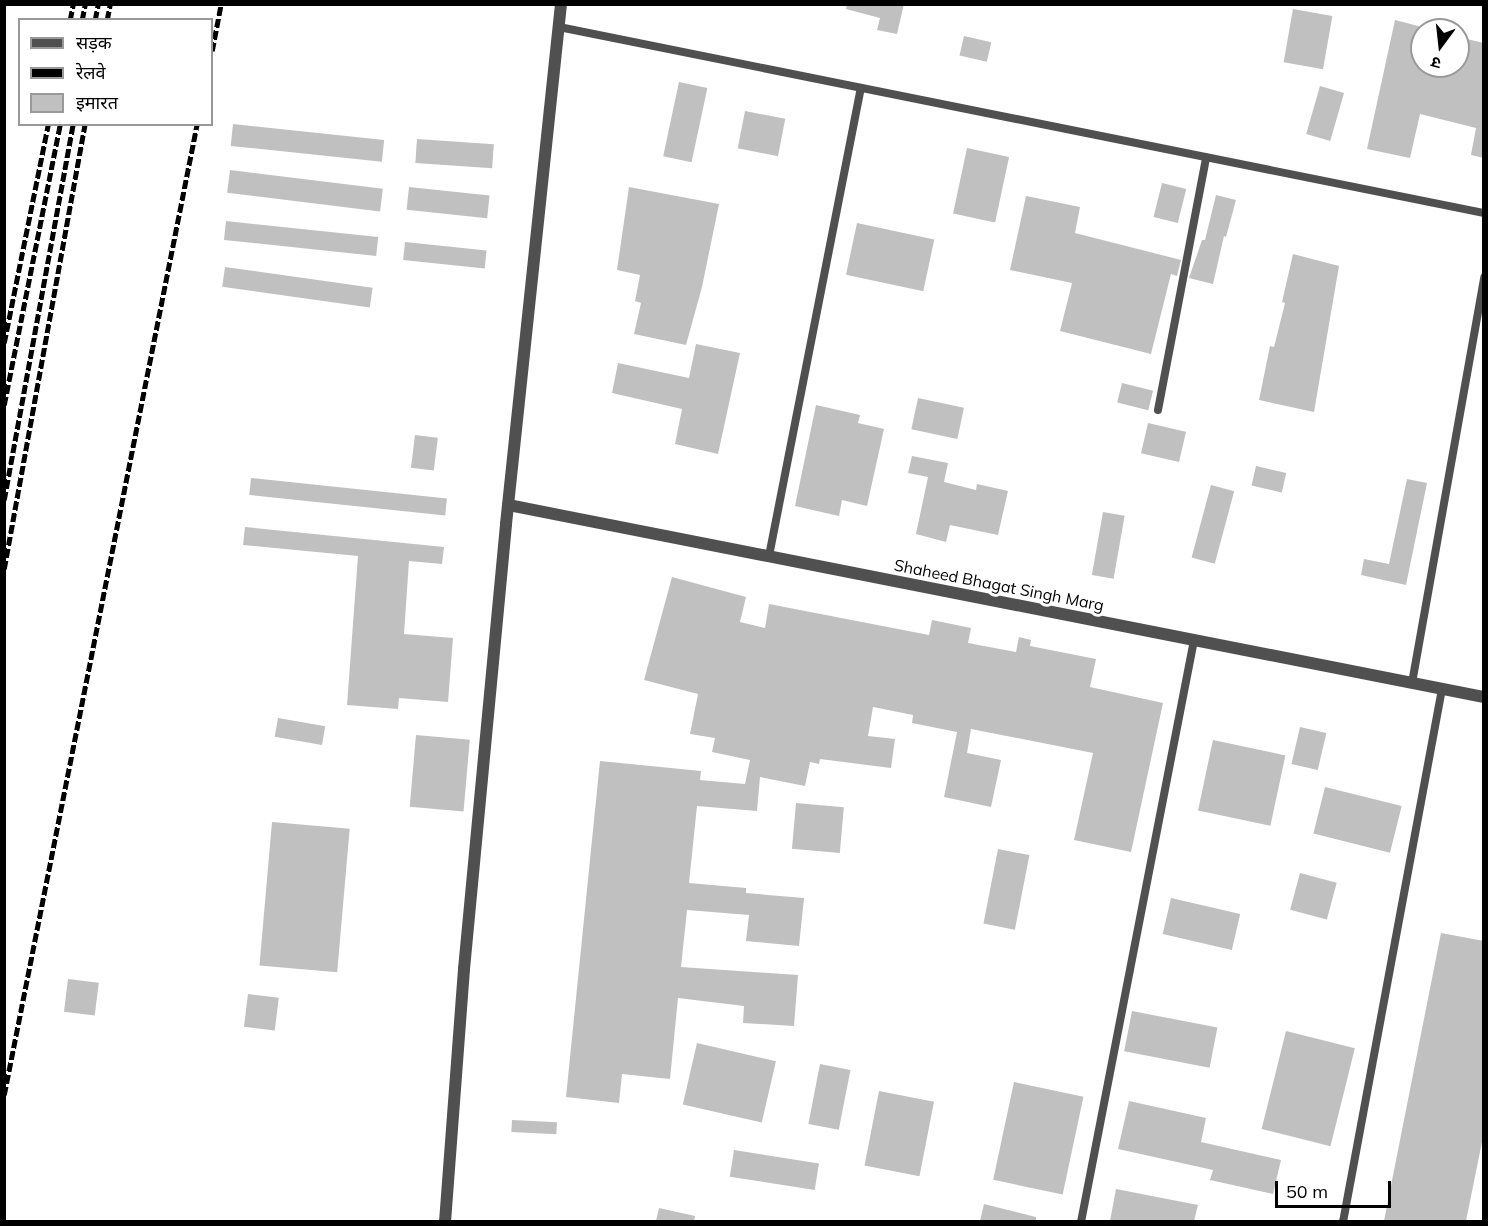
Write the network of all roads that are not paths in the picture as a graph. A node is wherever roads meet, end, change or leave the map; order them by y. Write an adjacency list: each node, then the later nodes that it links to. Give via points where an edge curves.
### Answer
1 (561, 4): 2 (street)
2 (559, 27): 3 (lane); 8 (street)
3 (861, 88): 4 (lane); 9 (lane)
4 (1206, 158): 5 (lane); 7 (lane)
5 (1484, 213)
6 (1484, 277): 11 (lane)
7 (1158, 410)
8 (508, 505): 9 (street, Shaheed Bhagat Singh Marg); 14 (street, via 464,969)
9 (769, 556): 10 (street, Shaheed Bhagat Singh Marg)
10 (1194, 640): 11 (street, Shaheed Bhagat Singh Marg); 15 (lane)
11 (1412, 683): 12 (street, Shaheed Bhagat Singh Marg)
12 (1442, 688): 13 (street, Shaheed Bhagat Singh Marg); 16 (lane)
13 (1484, 697)
14 (445, 1221)
15 (1081, 1221)
16 (1343, 1221)

